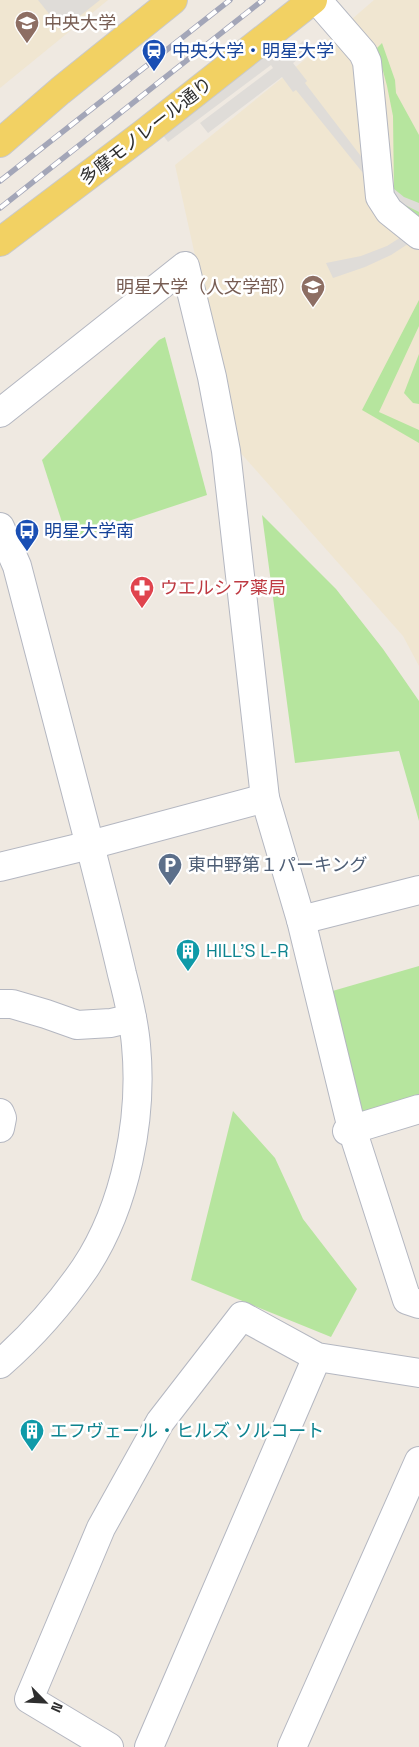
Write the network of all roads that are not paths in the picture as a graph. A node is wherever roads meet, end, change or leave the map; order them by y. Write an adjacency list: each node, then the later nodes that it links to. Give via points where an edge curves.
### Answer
1 (172, 0): 3 (main road)
2 (315, 0): 4 (street, via 363,53 367,62 380,197 389,211); 5 (main road, 多摩モノレール通り)
3 (0, 143)
4 (419, 235)
5 (0, 242)
6 (0, 413): 8 (street, via 185,266 226,451)
7 (0, 527): 9 (street, via 17,566)
8 (265, 798): 9 (street); 12 (street)
9 (90, 845): 10 (street); 14 (street)
10 (0, 868)
11 (419, 890): 12 (street)
12 (301, 920): 18 (street)
13 (0, 1004): 14 (street, via 12,1004 77,1025)
14 (132, 1018): 20 (street, via 138,1094 131,1152 112,1213 86,1267 55,1308)
15 (419, 1109): 18 (street)
16 (0, 1113): 17 (street)
17 (0, 1128)
18 (350, 1130): 19 (street, via 407,1300)
19 (419, 1304)
20 (4, 1353)
21 (317, 1357): 22 (street); 24 (street, via 242,1316 160,1422 101,1528 29,1699); 25 (street)
22 (419, 1373)
23 (419, 1461): 26 (street)
24 (109, 1747)
25 (149, 1747)
26 (292, 1747)

